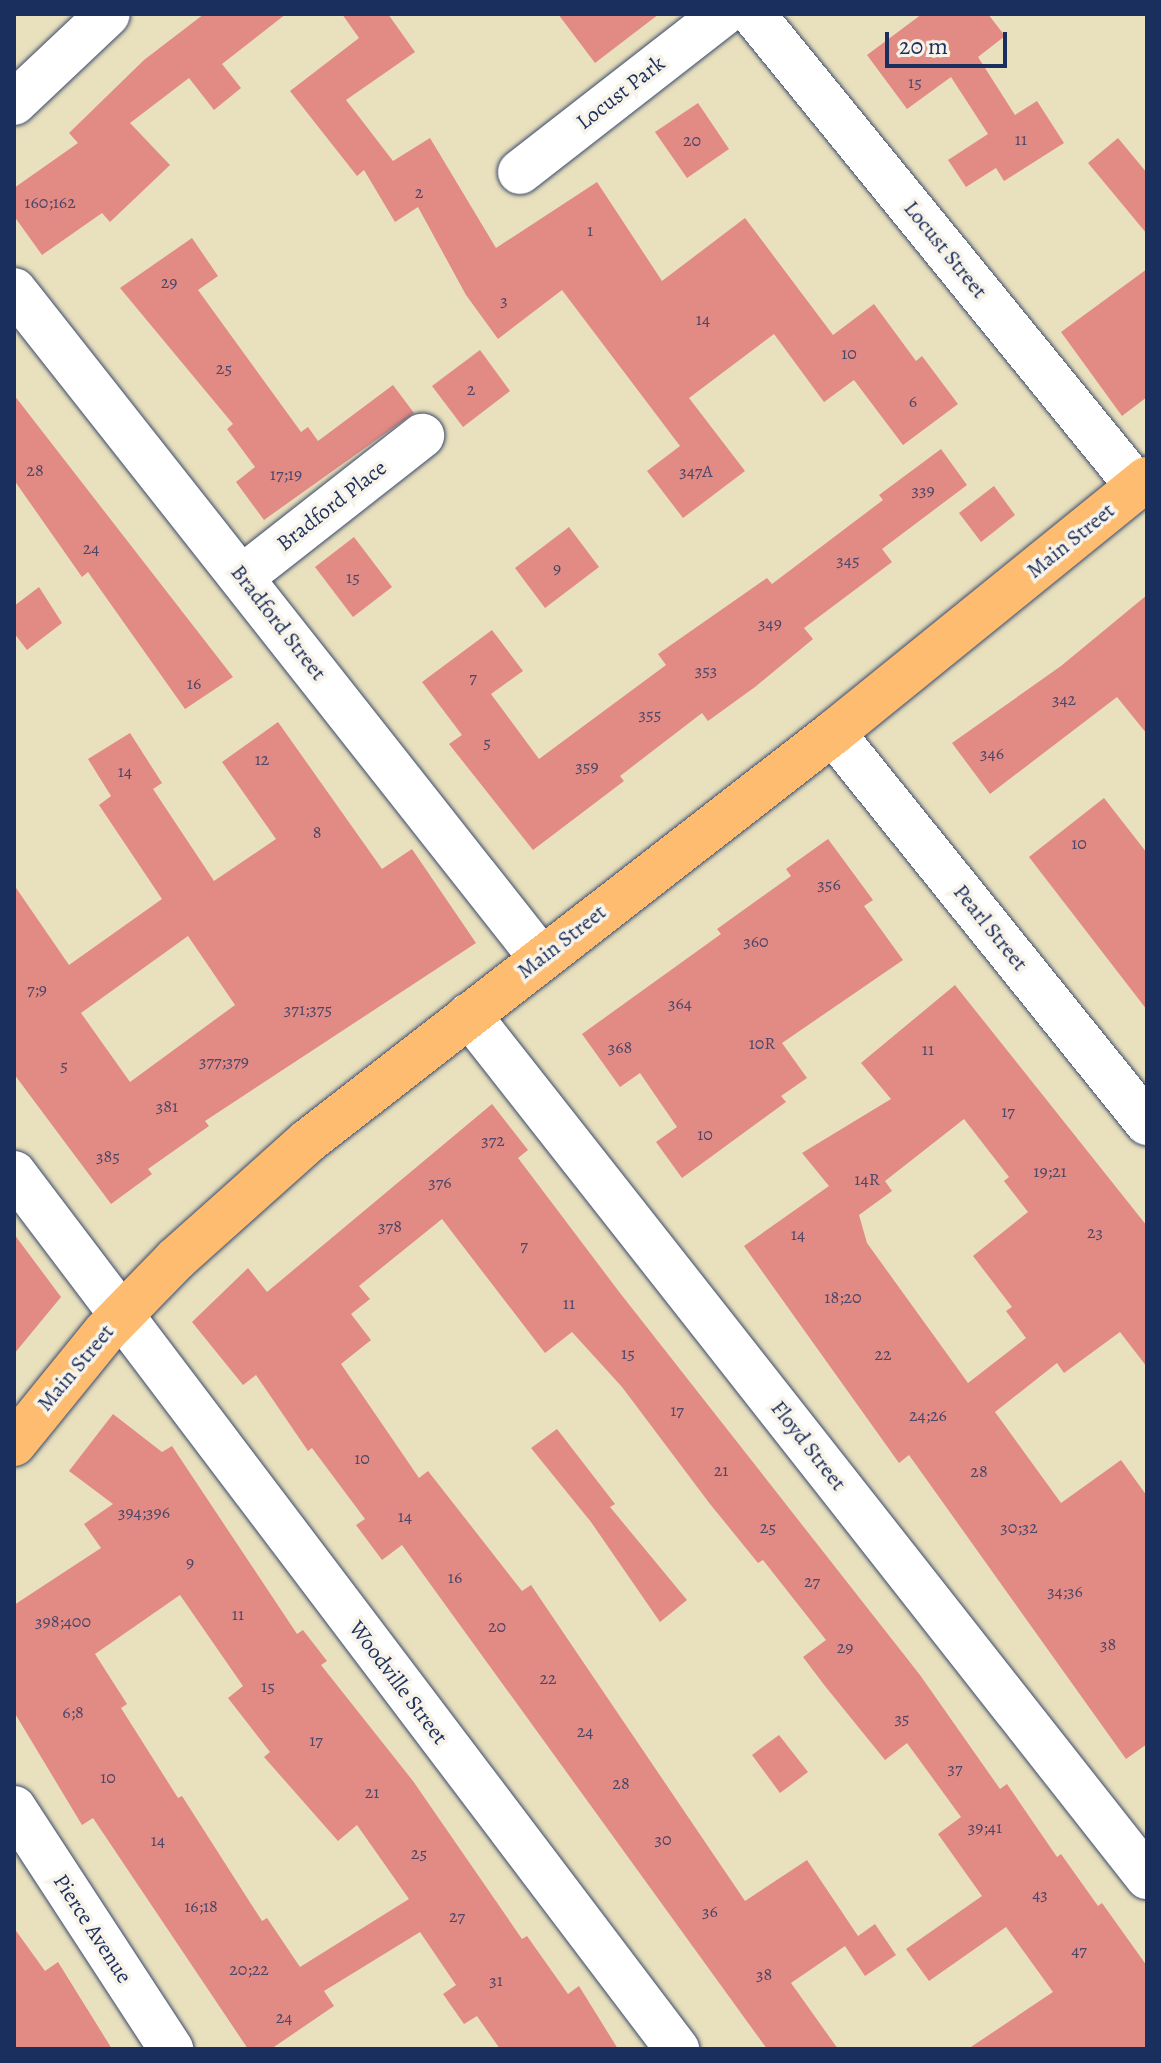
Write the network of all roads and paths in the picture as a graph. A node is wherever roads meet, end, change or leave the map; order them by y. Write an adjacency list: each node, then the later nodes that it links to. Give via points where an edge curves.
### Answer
1 (723, 14): 5 (street, Locust Park)
2 (753, 14): 8 (street, Locust Street)
3 (85, 22): 4 (street)
4 (14, 103)
5 (520, 172)
6 (14, 290): 9 (street, Bradford Street)
7 (422, 436): 9 (street, Bradford Place)
8 (1142, 483): 10 (main road, Main Street)
9 (242, 577): 11 (street, Bradford Street)
10 (833, 733): 11 (main road, Main Street); 13 (street, Pearl Street)
11 (541, 958): 12 (main road, Main Street)
12 (469, 1015): 15 (main road, Main Street, via 234,1204); 18 (street, Floyd Street)
13 (1147, 1123)
14 (14, 1173): 15 (street, Woodville Street)
15 (120, 1317): 16 (main road, Main Street); 20 (street, Woodville Street)
16 (14, 1444)
17 (14, 1808): 19 (street, Pierce Avenue)
18 (1147, 1877)
19 (171, 2049)
20 (677, 2049)

